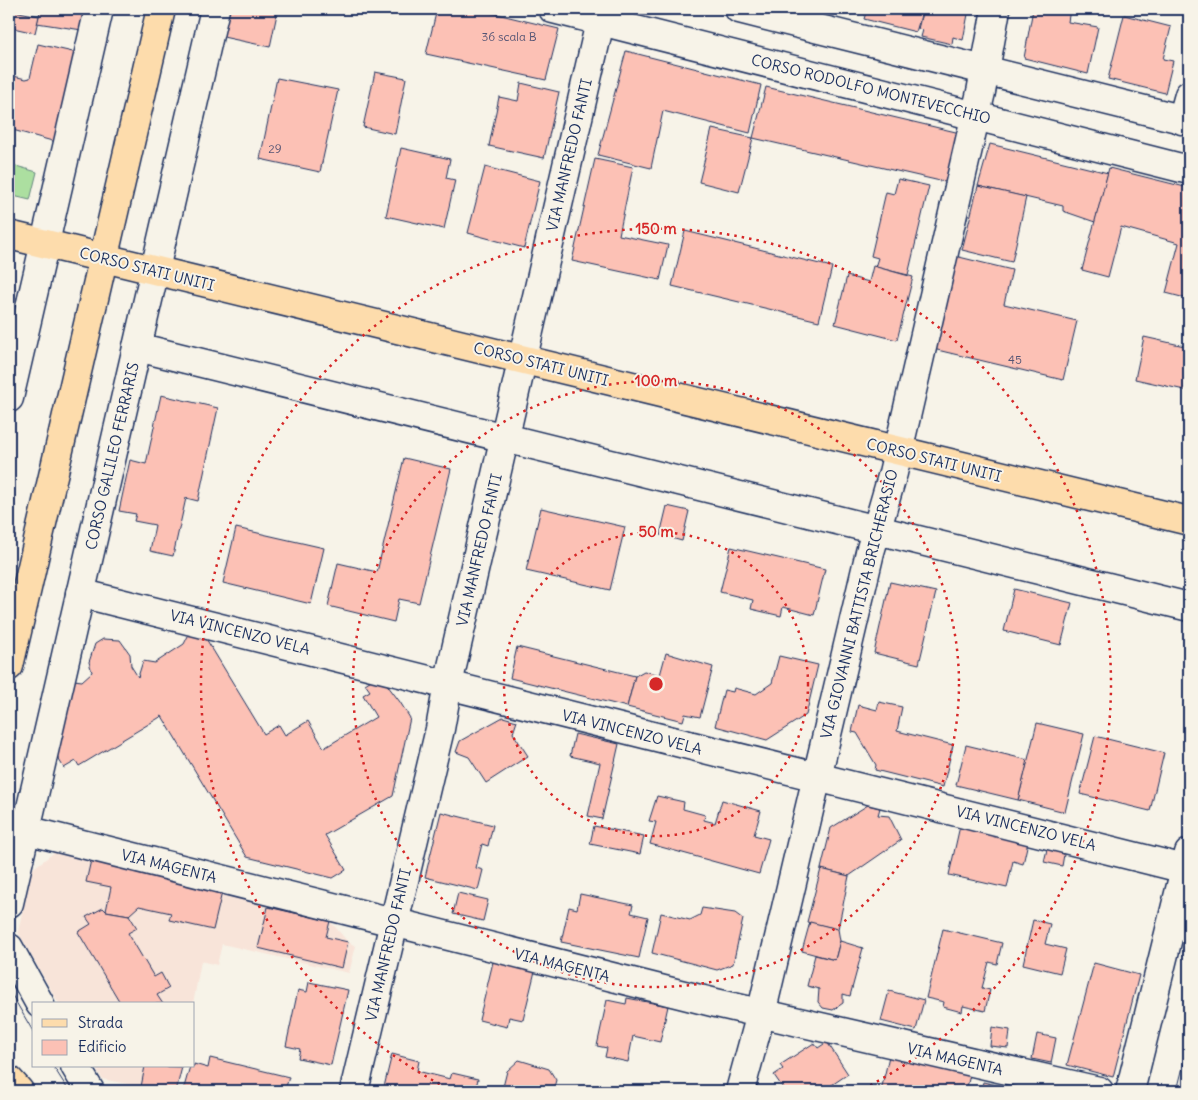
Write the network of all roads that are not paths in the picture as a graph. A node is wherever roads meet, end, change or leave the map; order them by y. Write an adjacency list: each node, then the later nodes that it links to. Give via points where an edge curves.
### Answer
1 (99, 9): 13 (street)
2 (161, 9): 14 (main road)
3 (215, 9): 15 (street, CORSO GALILEO FERRARIS)
4 (553, 9): 7 (street, CORSO RODOLFO MONTEVECCHIO)
5 (739, 9): 8 (street)
6 (996, 9): 8 (street, VIA GIOVANNI BATTISTA BRICHERASIO)
7 (602, 15): 10 (street, CORSO RODOLFO MONTEVECCHIO); 18 (street, VIA MANFREDO FANTI)
8 (986, 70): 9 (street); 10 (street, VIA GIOVANNI BATTISTA BRICHERASIO)
9 (1187, 112)
10 (976, 116): 11 (street, CORSO RODOLFO MONTEVECCHIO); 21 (street, VIA GIOVANNI BATTISTA BRICHERASIO)
11 (1189, 170)
12 (9, 235): 13 (main road, CORSO STATI UNITI)
13 (45, 244): 14 (main road, CORSO STATI UNITI); 16 (street)
14 (104, 258): 15 (main road, CORSO STATI UNITI); 26 (main road)
15 (154, 270): 17 (street, CORSO GALILEO FERRARIS); 18 (main road, CORSO STATI UNITI)
16 (17, 324): 19 (street)
17 (137, 347): 20 (street); 24 (street, CORSO GALILEO FERRARIS)
18 (523, 360): 20 (street, VIA MANFREDO FANTI); 21 (main road, CORSO STATI UNITI)
19 (9, 398)
20 (505, 438): 23 (street); 27 (street, VIA MANFREDO FANTI)
21 (898, 451): 22 (main road, CORSO STATI UNITI); 23 (street, VIA GIOVANNI BATTISTA BRICHERASIO)
22 (1189, 522)
23 (876, 530): 25 (street); 28 (street, VIA GIOVANNI BATTISTA BRICHERASIO)
24 (80, 593): 27 (street, VIA VINCENZO VELA); 29 (street, CORSO GALILEO FERRARIS)
25 (1189, 607)
26 (9, 666)
27 (448, 684): 28 (street, VIA VINCENZO VELA, via 492,698); 32 (street, VIA MANFREDO FANTI)
28 (816, 776): 30 (street, VIA VINCENZO VELA); 35 (street, VIA GIOVANNI BATTISTA BRICHERASIO)
29 (26, 830): 31 (street, CORSO GALILEO FERRARIS); 32 (street, VIA MAGENTA)
30 (1187, 861): 43 (street)
31 (9, 903)
32 (393, 922): 35 (street, VIA MAGENTA); 40 (street, VIA MANFREDO FANTI)
33 (9, 948): 34 (street)
34 (39, 1002)
35 (761, 1014): 41 (street, VIA GIOVANNI BATTISTA BRICHERASIO); 42 (street, VIA MAGENTA)
36 (76, 1068): 39 (street)
37 (9, 1080): 38 (main road)
38 (18, 1091)
39 (90, 1091)
40 (354, 1091)
41 (740, 1091)
42 (1100, 1091)
43 (1130, 1091)

